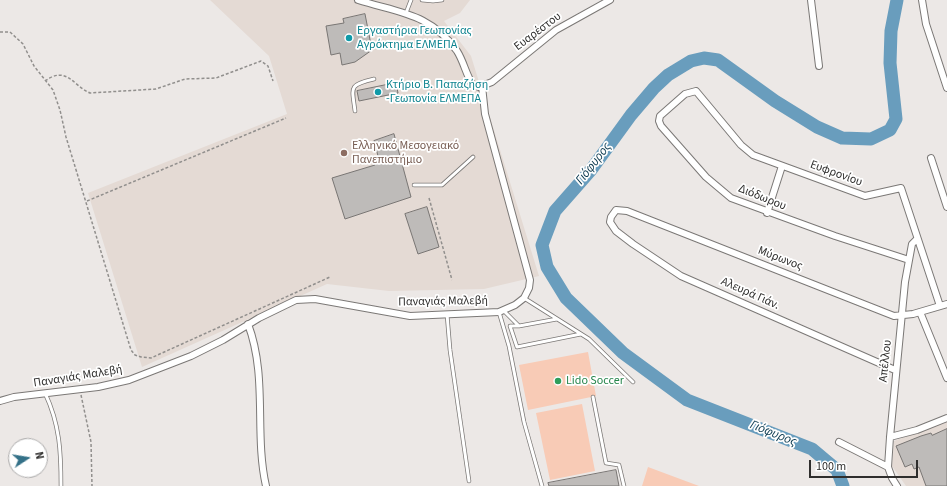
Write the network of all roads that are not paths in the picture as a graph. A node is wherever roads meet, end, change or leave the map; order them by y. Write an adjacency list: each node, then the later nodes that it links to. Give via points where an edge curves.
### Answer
1 (358, 0): 8 (street)
2 (411, 0): 8 (lane)
3 (422, 0): 4 (lane)
4 (442, 0)
5 (610, 0): 11 (street, Ευαρέστου, via 556,30 496,79)
6 (811, 0): 9 (street)
7 (922, 0): 12 (street, via 926,24)
8 (406, 13): 11 (street, via 427,22 443,34 460,56 472,85)
9 (819, 66)
10 (374, 79): 14 (lane, via 354,86)
11 (482, 86): 24 (street, via 485,114 530,280)
12 (947, 88)
13 (694, 91): 17 (street, Ευφρονίου, via 750,153); 20 (street, Διόδωρου, via 683,96 662,114 660,124 718,188 731,198)
14 (355, 111)
15 (473, 157): 18 (lane, via 442,185)
16 (931, 158): 19 (street)
17 (782, 166): 20 (street); 22 (street, Ευφρονίου, via 865,196 901,188)
18 (414, 186)
19 (947, 207)
20 (766, 213): 23 (street, Διόδωρου)
21 (611, 218): 30 (street, Μύρωνος, via 616,210 627,211 887,314); 35 (street, Αλευρά Γιάν., via 610,222 616,230 644,253 681,276)
22 (917, 239): 23 (street, Απέλλου, via 912,244); 26 (street, Ευφρονίου)
23 (909, 260): 30 (street, Απέλλου)
24 (524, 298): 27 (street, Παναγιάς Μαλεβή); 31 (lane)
25 (947, 304): 26 (street, Μύρωνος)
26 (940, 306): 28 (street, Μύρωνος)
27 (501, 311): 29 (street, Παναγιάς Μαλεβή); 33 (lane); 48 (lane, via 524,422)
28 (920, 312): 30 (street, Μύρωνος); 36 (street)
29 (447, 314): 32 (street, Παναγιάς Μαλεβή, via 410,316 315,299 296,300); 45 (lane)
30 (902, 316): 35 (street, Απέλλου)
31 (557, 319): 33 (lane); 34 (lane)
32 (248, 324): 38 (street, Παναγιάς Μαλεβή, via 191,356 129,380); 47 (street, via 258,366 262,469)
33 (519, 326): 34 (lane, via 510,326 517,347)
34 (581, 334): 37 (lane)
35 (896, 370): 42 (street, Απέλλου)
36 (947, 378)
37 (633, 382)
38 (45, 393): 40 (street, Παναγιάς Μαλεβή); 46 (lane, via 61,444)
39 (593, 397): 49 (lane, via 606,463 619,465)
40 (0, 401)
41 (947, 418): 42 (street)
42 (890, 437): 44 (street, Απέλλου)
43 (839, 442): 44 (street)
44 (888, 467): 50 (street)
45 (469, 481)
46 (60, 486)
47 (266, 486)
48 (542, 486)
49 (624, 486)
50 (898, 486)

